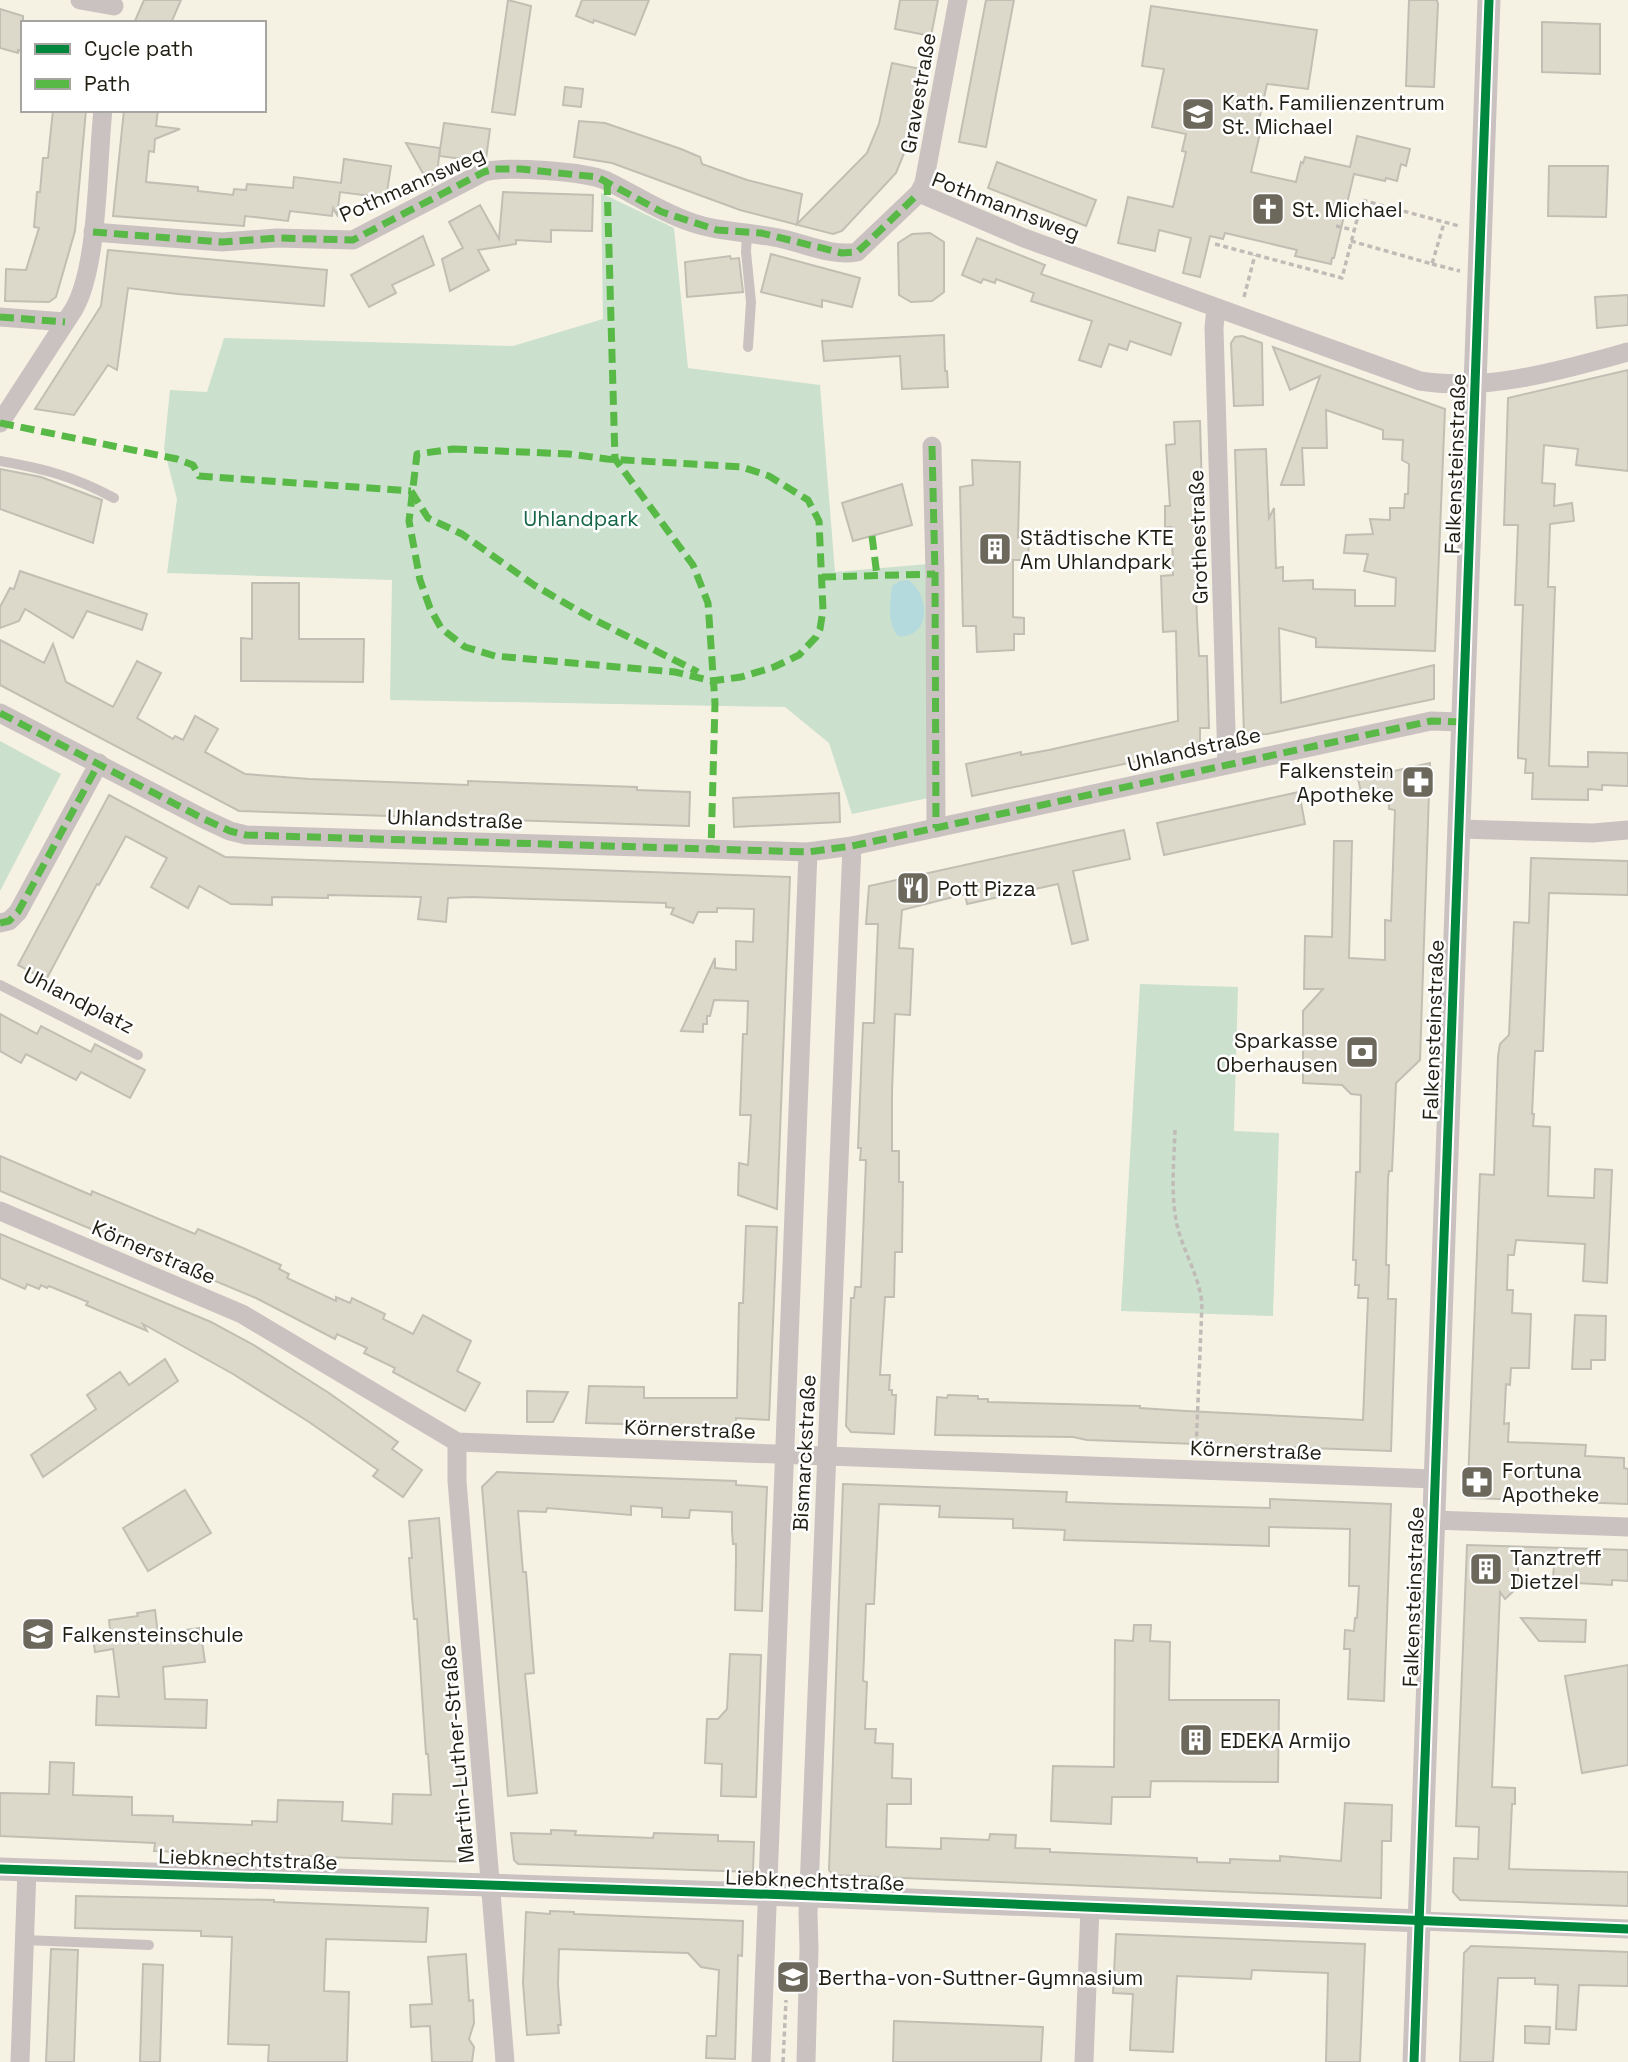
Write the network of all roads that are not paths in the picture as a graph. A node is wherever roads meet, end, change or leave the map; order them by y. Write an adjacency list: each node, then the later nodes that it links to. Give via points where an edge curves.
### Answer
1 (80, 0): 4 (street)
2 (958, 0): 6 (street, Gravestraße)
3 (1489, 0): 14 (street, Falkensteinstraße)
4 (114, 10)
5 (103, 112): 8 (street)
6 (919, 193): 7 (street, Pothmannsweg, via 857,252 833,251); 9 (street, Pothmannsweg, via 1024,238)
7 (747, 231): 8 (street, Pothmannsweg, via 718,230 662,212 597,177 495,169 353,240 277,238 222,243); 12 (lane)
8 (93, 232): 11 (street, via 83,289)
9 (1216, 308): 14 (street, Pothmannsweg, via 1420,382); 22 (street, Grothestraße)
10 (0, 317): 11 (street)
11 (65, 322): 15 (street)
12 (748, 347)
13 (1628, 352): 14 (street, Pothmannsweg, via 1520,378)
14 (1476, 383): 20 (street, Falkensteinstraße)
15 (0, 423)
16 (932, 446): 23 (street)
17 (0, 461): 18 (lane, via 51,470)
18 (114, 498)
19 (0, 713): 21 (street, Uhlandstraße)
20 (1462, 722): 22 (street, Uhlandstraße, via 1431,721); 24 (street, Falkensteinstraße)
21 (99, 763): 27 (street, Uhlandstraße, via 204,819 246,835); 28 (street, via 18,912)
22 (1227, 764): 23 (street, Uhlandstraße)
23 (936, 828): 26 (street, Uhlandstraße)
24 (1459, 829): 25 (street, via 1594,834); 35 (street, Falkensteinstraße)
25 (1628, 830)
26 (852, 846): 27 (street, Uhlandstraße); 34 (street, Bismarckstraße)
27 (808, 852): 33 (street, Bismarckstraße)
28 (0, 923)
29 (0, 985): 30 (lane, Uhlandplatz)
30 (138, 1055)
31 (0, 1212): 32 (street, Körnerstraße, via 242,1314)
32 (457, 1442): 33 (street, Körnerstraße); 40 (street, Martin-Luther-Straße)
33 (785, 1454): 34 (street, Körnerstraße); 41 (street, Bismarckstraße)
34 (827, 1456): 35 (street, Körnerstraße); 42 (street, Bismarckstraße)
35 (1434, 1479): 36 (street, Falkensteinstraße)
36 (1433, 1520): 37 (street); 44 (street, Falkensteinstraße)
37 (1628, 1527)
38 (0, 1868): 39 (street, Liebknechtstraße)
39 (27, 1870): 40 (street, Liebknechtstraße); 46 (street)
40 (491, 1884): 41 (street, Liebknechtstraße); 49 (street, Martin-Luther-Straße)
41 (768, 1895): 42 (street, Liebknechtstraße); 50 (street, Bismarckstraße)
42 (810, 1897): 43 (street, Liebknechtstraße); 51 (street, Bismarckstraße)
43 (1090, 1908): 44 (street, Liebknechtstraße); 52 (street)
44 (1420, 1921): 45 (street, Liebknechtstraße); 53 (street, Falkensteinstraße)
45 (1628, 1929)
46 (24, 1940): 47 (lane); 48 (street)
47 (149, 1945)
48 (20, 2062)
49 (505, 2062)
50 (761, 2062)
51 (806, 2062)
52 (1084, 2062)
53 (1414, 2062)

